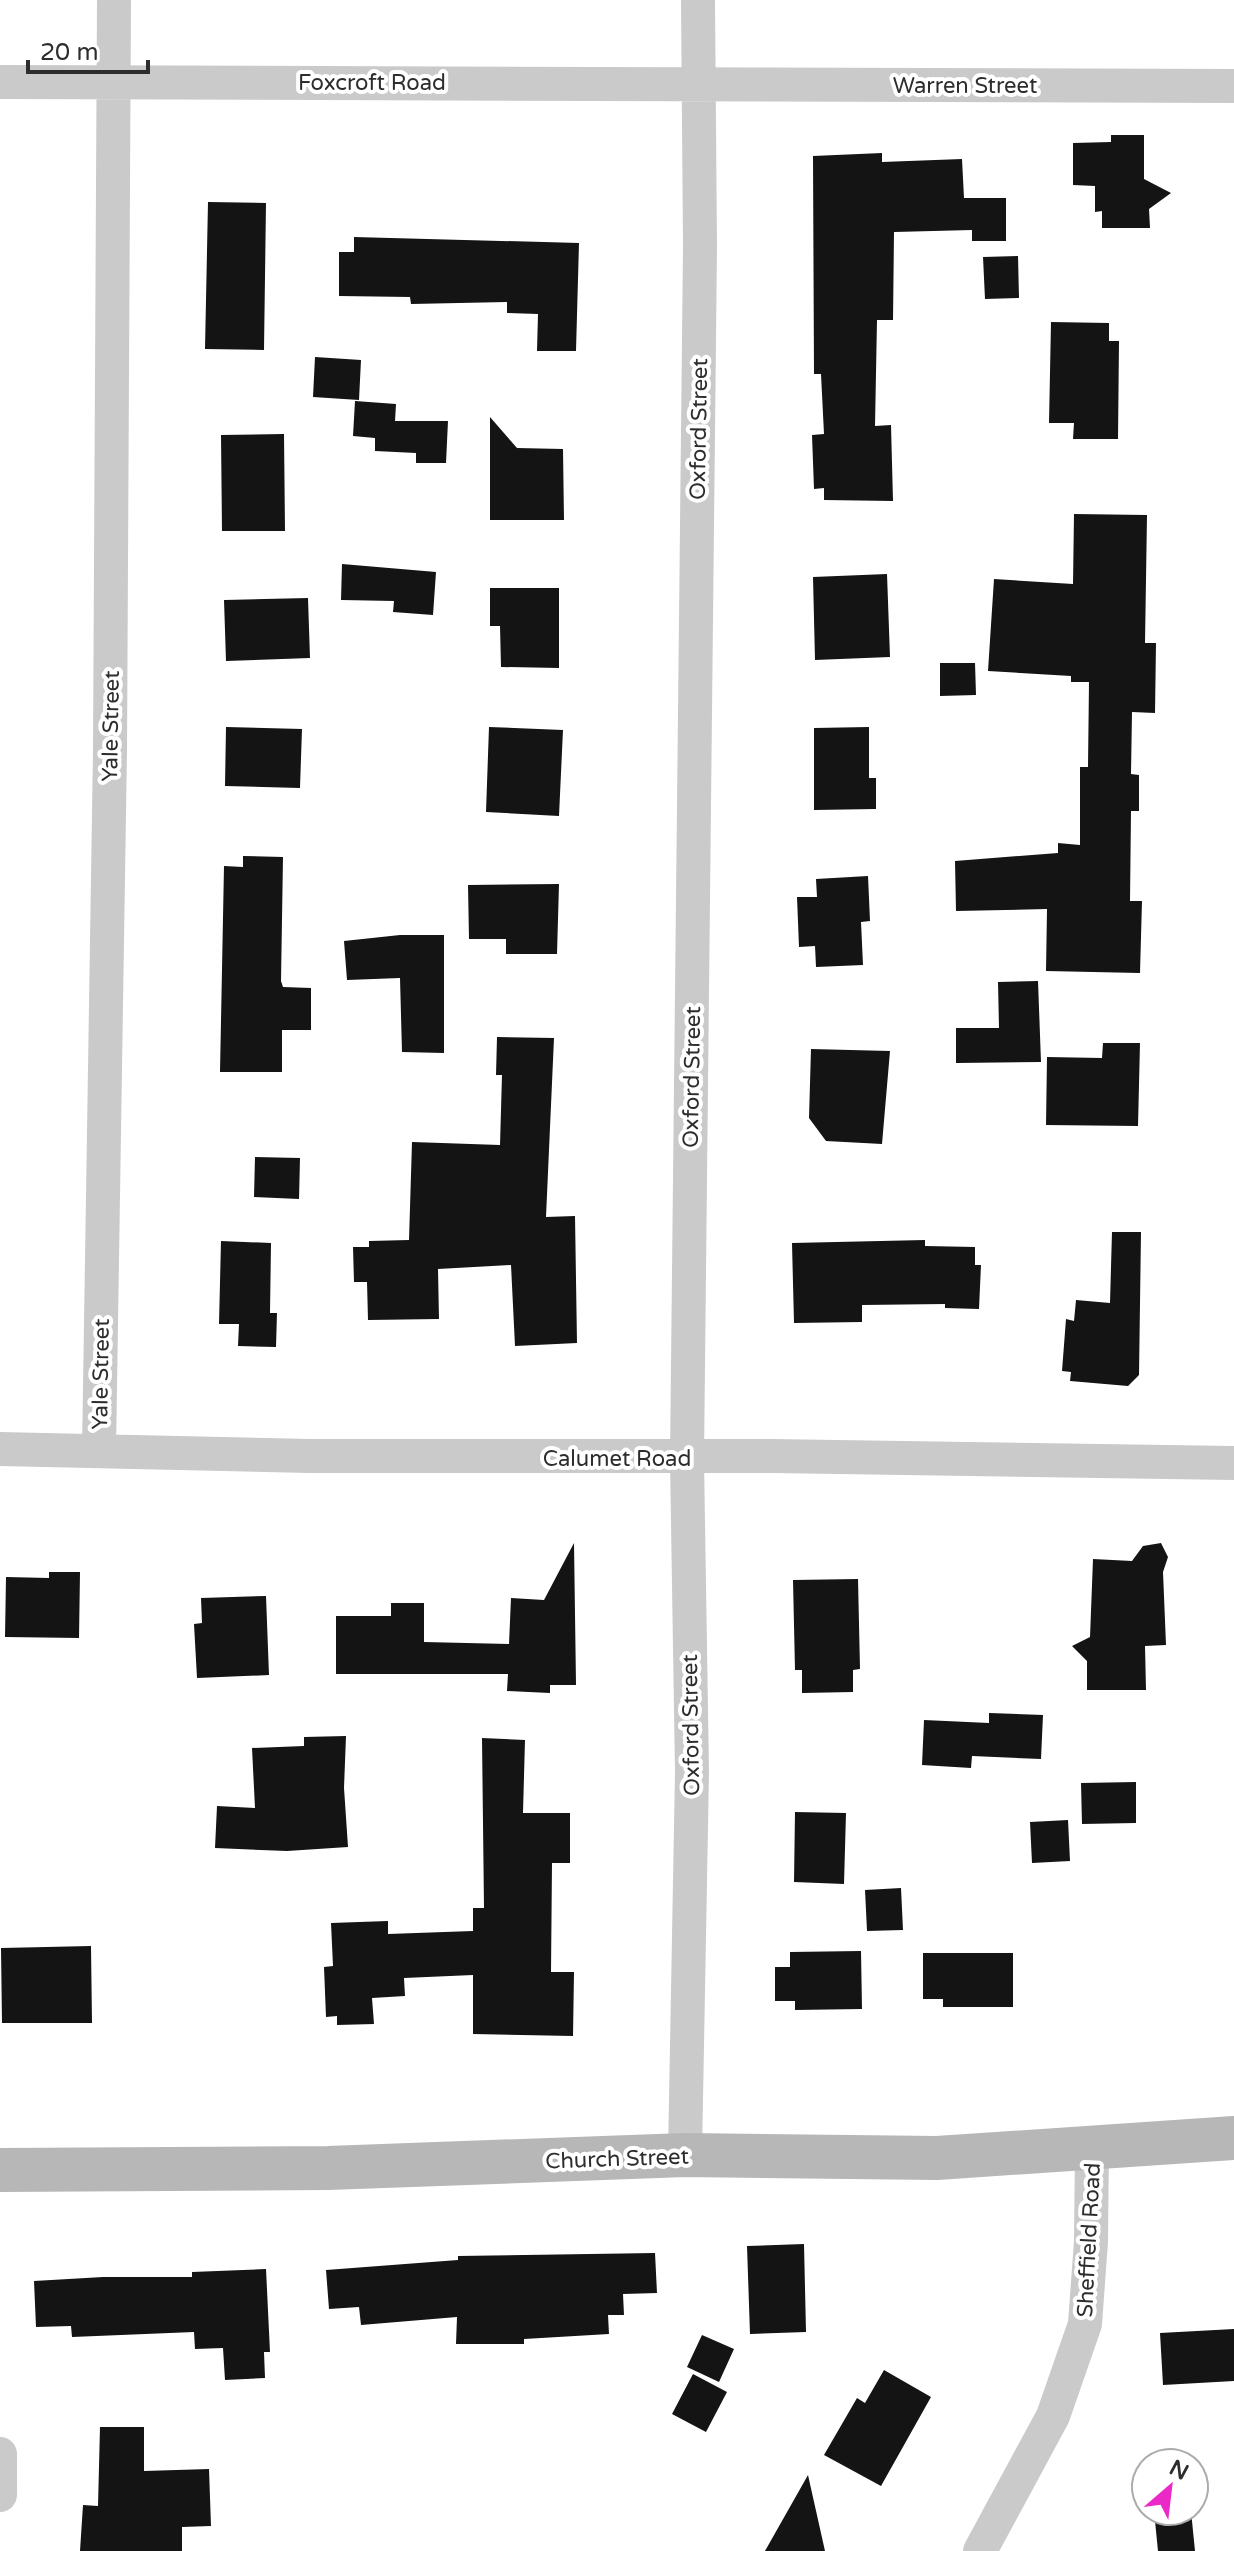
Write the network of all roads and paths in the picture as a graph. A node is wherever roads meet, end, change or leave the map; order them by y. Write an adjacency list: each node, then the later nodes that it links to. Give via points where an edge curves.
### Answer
1 (114, 0): 4 (street, Yale Street)
2 (698, 0): 5 (street, Oxford Street)
3 (0, 82): 4 (street, Foxcroft Road)
4 (114, 82): 5 (street, Foxcroft Road); 8 (street, Yale Street)
5 (697, 83): 6 (street, Warren Street); 9 (street, Oxford Street, via 700,246)
6 (1234, 86)
7 (0, 1449): 8 (street, Calumet Road)
8 (99, 1451): 9 (street, Calumet Road)
9 (687, 1459): 10 (street, Calumet Road); 13 (street, Oxford Street, via 692,1772)
10 (1234, 1463)
11 (1234, 2138): 12 (main road, Church Street)
12 (1092, 2146): 13 (main road, Church Street, via 937,2158); 17 (street, Sheffield Road, via 1085,2324 1053,2416)
13 (685, 2155): 14 (main road, Church Street, via 328,2168)
14 (0, 2170)
15 (0, 2454): 16 (street)
16 (0, 2495)
17 (980, 2551)

